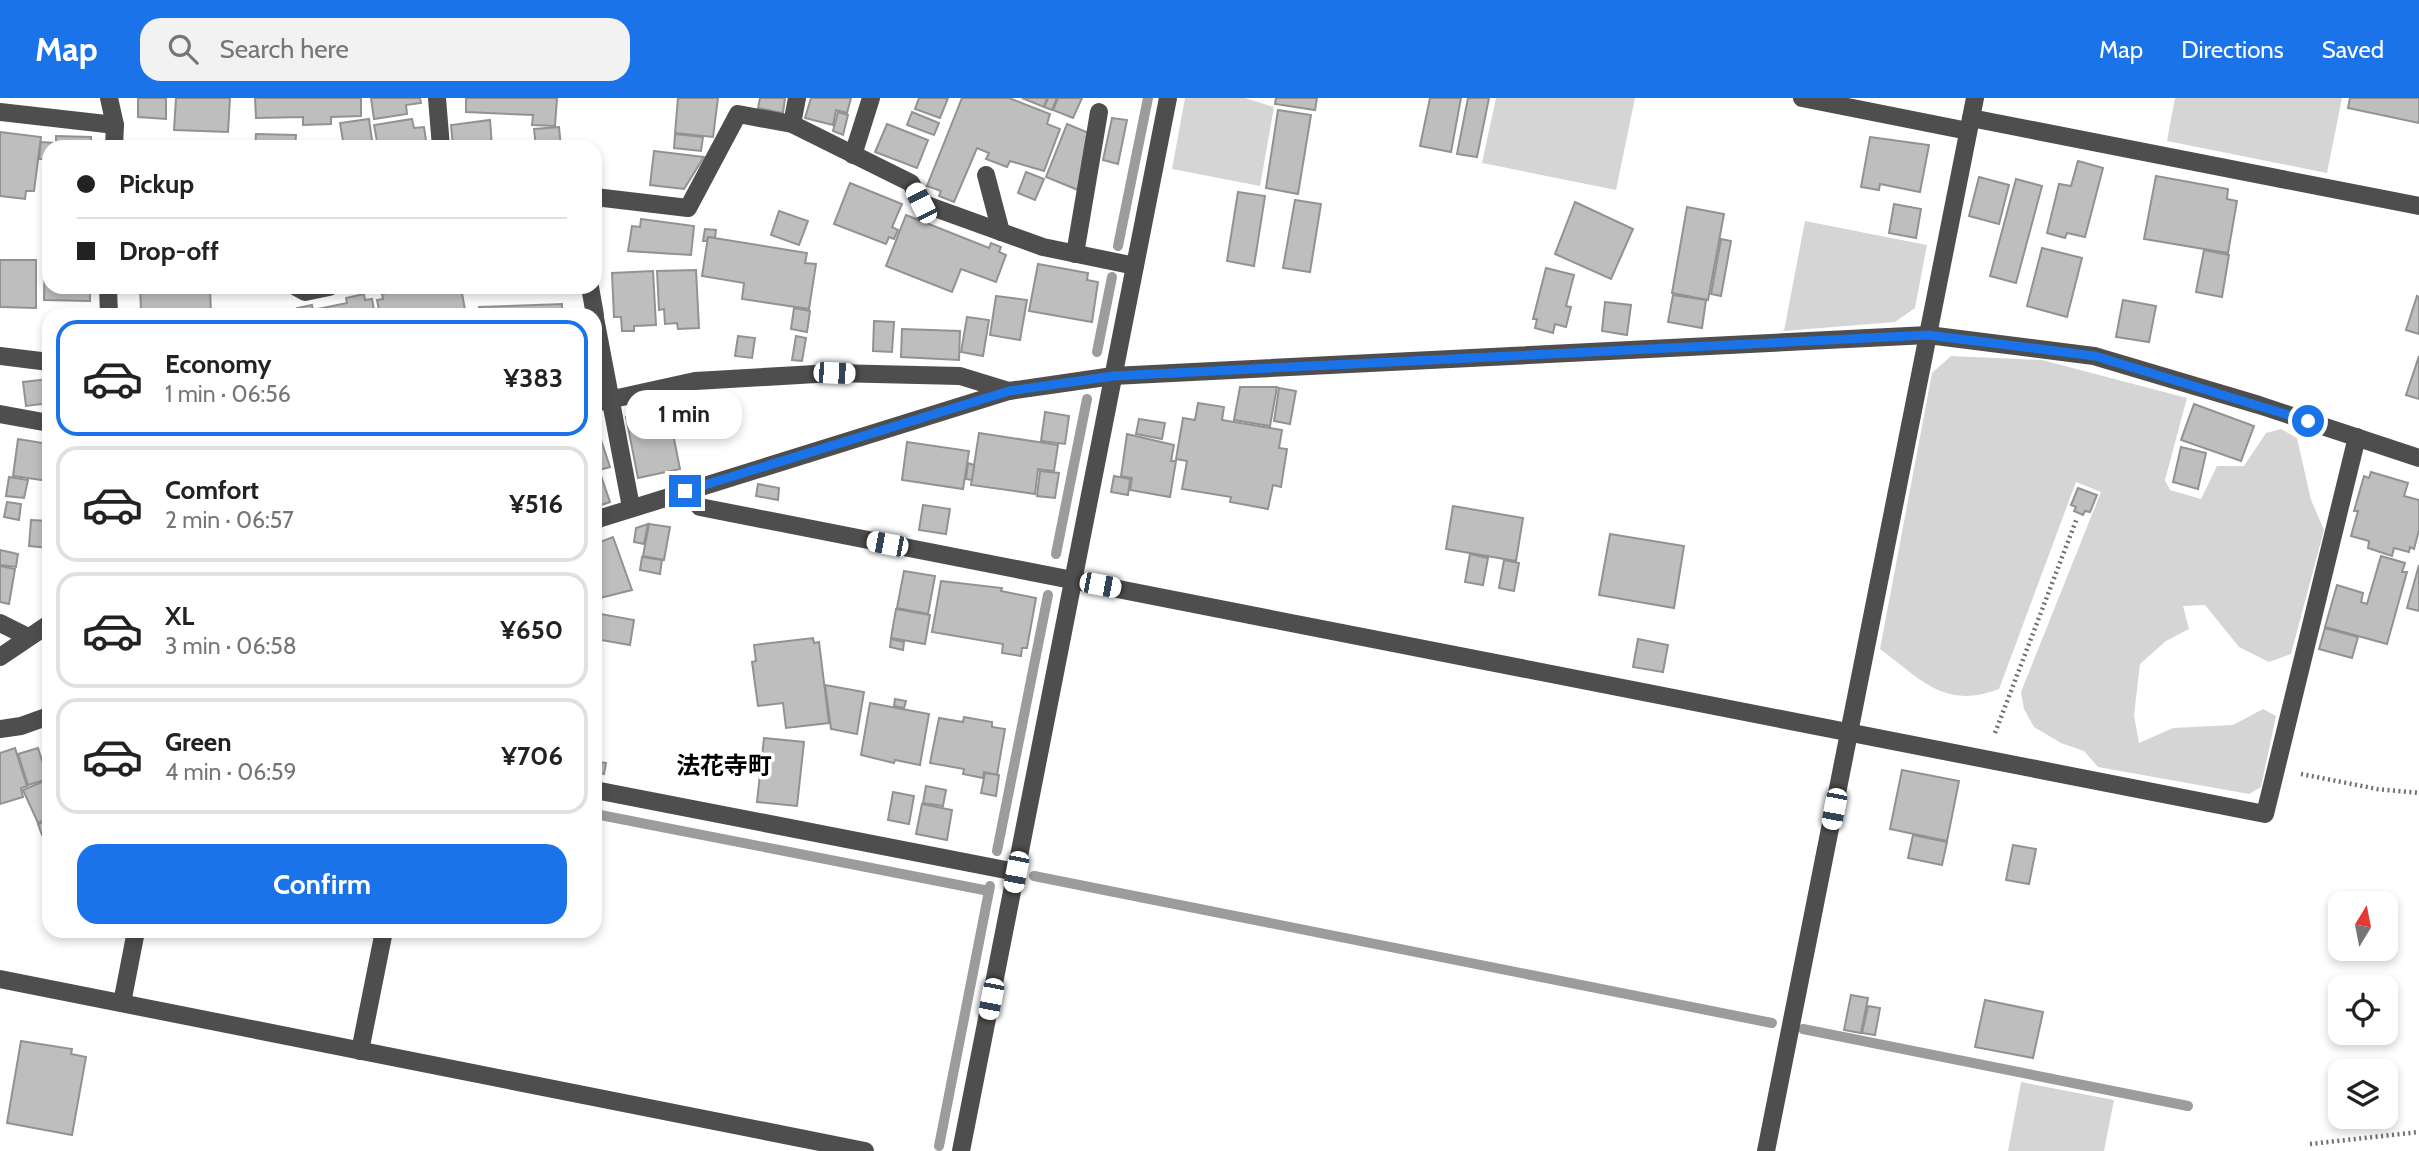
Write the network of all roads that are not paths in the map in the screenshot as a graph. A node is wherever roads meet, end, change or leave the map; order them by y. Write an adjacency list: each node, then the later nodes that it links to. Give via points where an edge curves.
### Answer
1 (109, 98): 11 (street)
2 (437, 98): 14 (street)
3 (797, 98): 10 (street)
4 (871, 98): 15 (street)
5 (1168, 98): 21 (street)
6 (1802, 98): 12 (street)
7 (1975, 98): 12 (street)
8 (1099, 112): 20 (street)
9 (0, 113): 11 (street)
10 (792, 124): 15 (street); 17 (street, via 738,114 688,208)
11 (115, 125): 13 (street)
12 (1970, 125): 18 (street); 22 (street)
13 (114, 140)
14 (440, 140)
15 (853, 155): 19 (street, via 911,183 921,203)
16 (986, 175): 19 (street)
17 (602, 198)
18 (2419, 206)
19 (1001, 232): 20 (street)
20 (1075, 254): 21 (street)
21 (1135, 266): 25 (street)
22 (1928, 335): 25 (street); 30 (street, via 2095,356); 42 (street)
23 (0, 356): 24 (street)
24 (42, 361)
25 (1113, 376): 26 (street); 35 (street)
26 (1009, 391): 27 (street, via 960,376 834,373 695,381); 32 (street)
27 (602, 402): 33 (street)
28 (0, 414): 29 (street)
29 (42, 421)
30 (2357, 437): 31 (street); 42 (street, via 2265,814)
31 (2419, 458)
32 (685, 491): 33 (street); 35 (street, via 700,507)
33 (631, 508): 34 (street)
34 (602, 518)
35 (1073, 580): 42 (street); 44 (street)
36 (0, 623): 38 (street)
37 (42, 628): 38 (street)
38 (28, 637): 39 (street)
39 (0, 657)
40 (42, 718): 41 (street)
41 (0, 729)
42 (1849, 730): 52 (street)
43 (602, 791): 44 (street)
44 (1016, 872): 51 (street)
45 (135, 938): 48 (street)
46 (383, 938): 49 (street)
47 (0, 979): 48 (street)
48 (122, 1003): 49 (street)
49 (360, 1051): 50 (street)
50 (864, 1151)
51 (961, 1151)
52 (1766, 1151)

